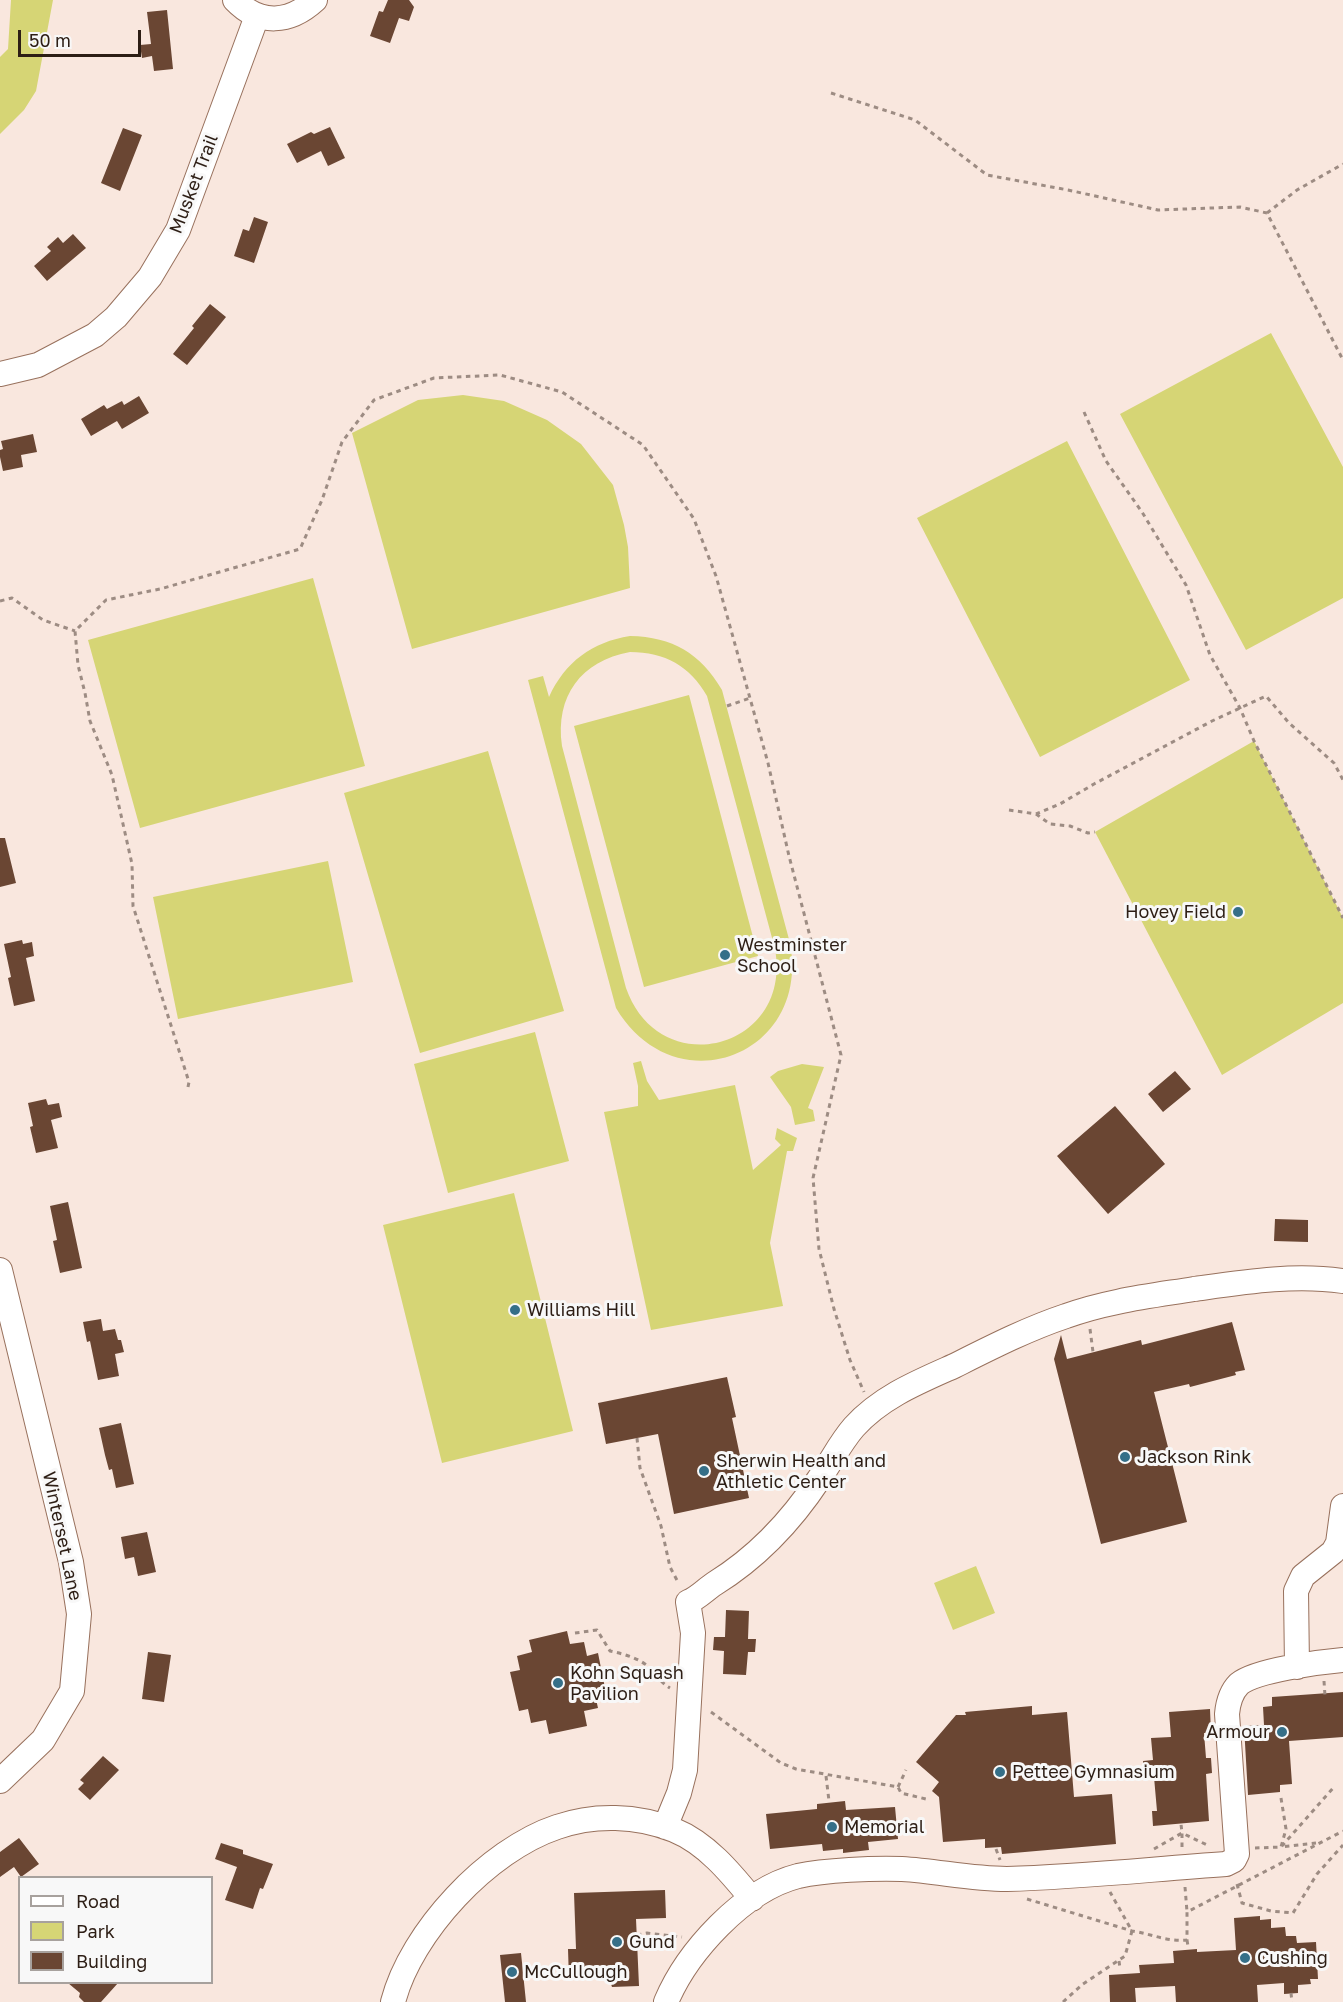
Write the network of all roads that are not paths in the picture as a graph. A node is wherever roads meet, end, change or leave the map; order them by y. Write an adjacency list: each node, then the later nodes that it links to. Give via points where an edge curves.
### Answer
1 (235, 0): 3 (street)
2 (315, 0): 3 (street, via 288,17)
3 (257, 16): 4 (street, Musket Trail, via 178,230 150,277 95,335 38,365)
4 (0, 374)
5 (0, 1270): 10 (street, Winterset Lane, via 79,1614 72,1690 43,1740)
6 (1343, 1281): 11 (street, via 1256,1281 1085,1310 988,1349 873,1409 848,1434 804,1500 771,1538 744,1564 688,1602 693,1633 684,1776)
7 (1343, 1506): 9 (street, via 1338,1543 1333,1552 1303,1576 1296,1592)
8 (1343, 1660): 9 (street)
9 (1297, 1667): 12 (street, via 1244,1681 1229,1701 1237,1854 1231,1862 1008,1879 885,1869 818,1873 793,1878)
10 (0, 1781)
11 (665, 1827): 12 (street, via 693,1840 716,1859); 13 (street, via 629,1819 581,1820 546,1831 519,1846 445,1908 407,1965)
12 (752, 1899): 14 (street, via 705,1941 679,1976)
13 (393, 2002)
14 (666, 2002)

